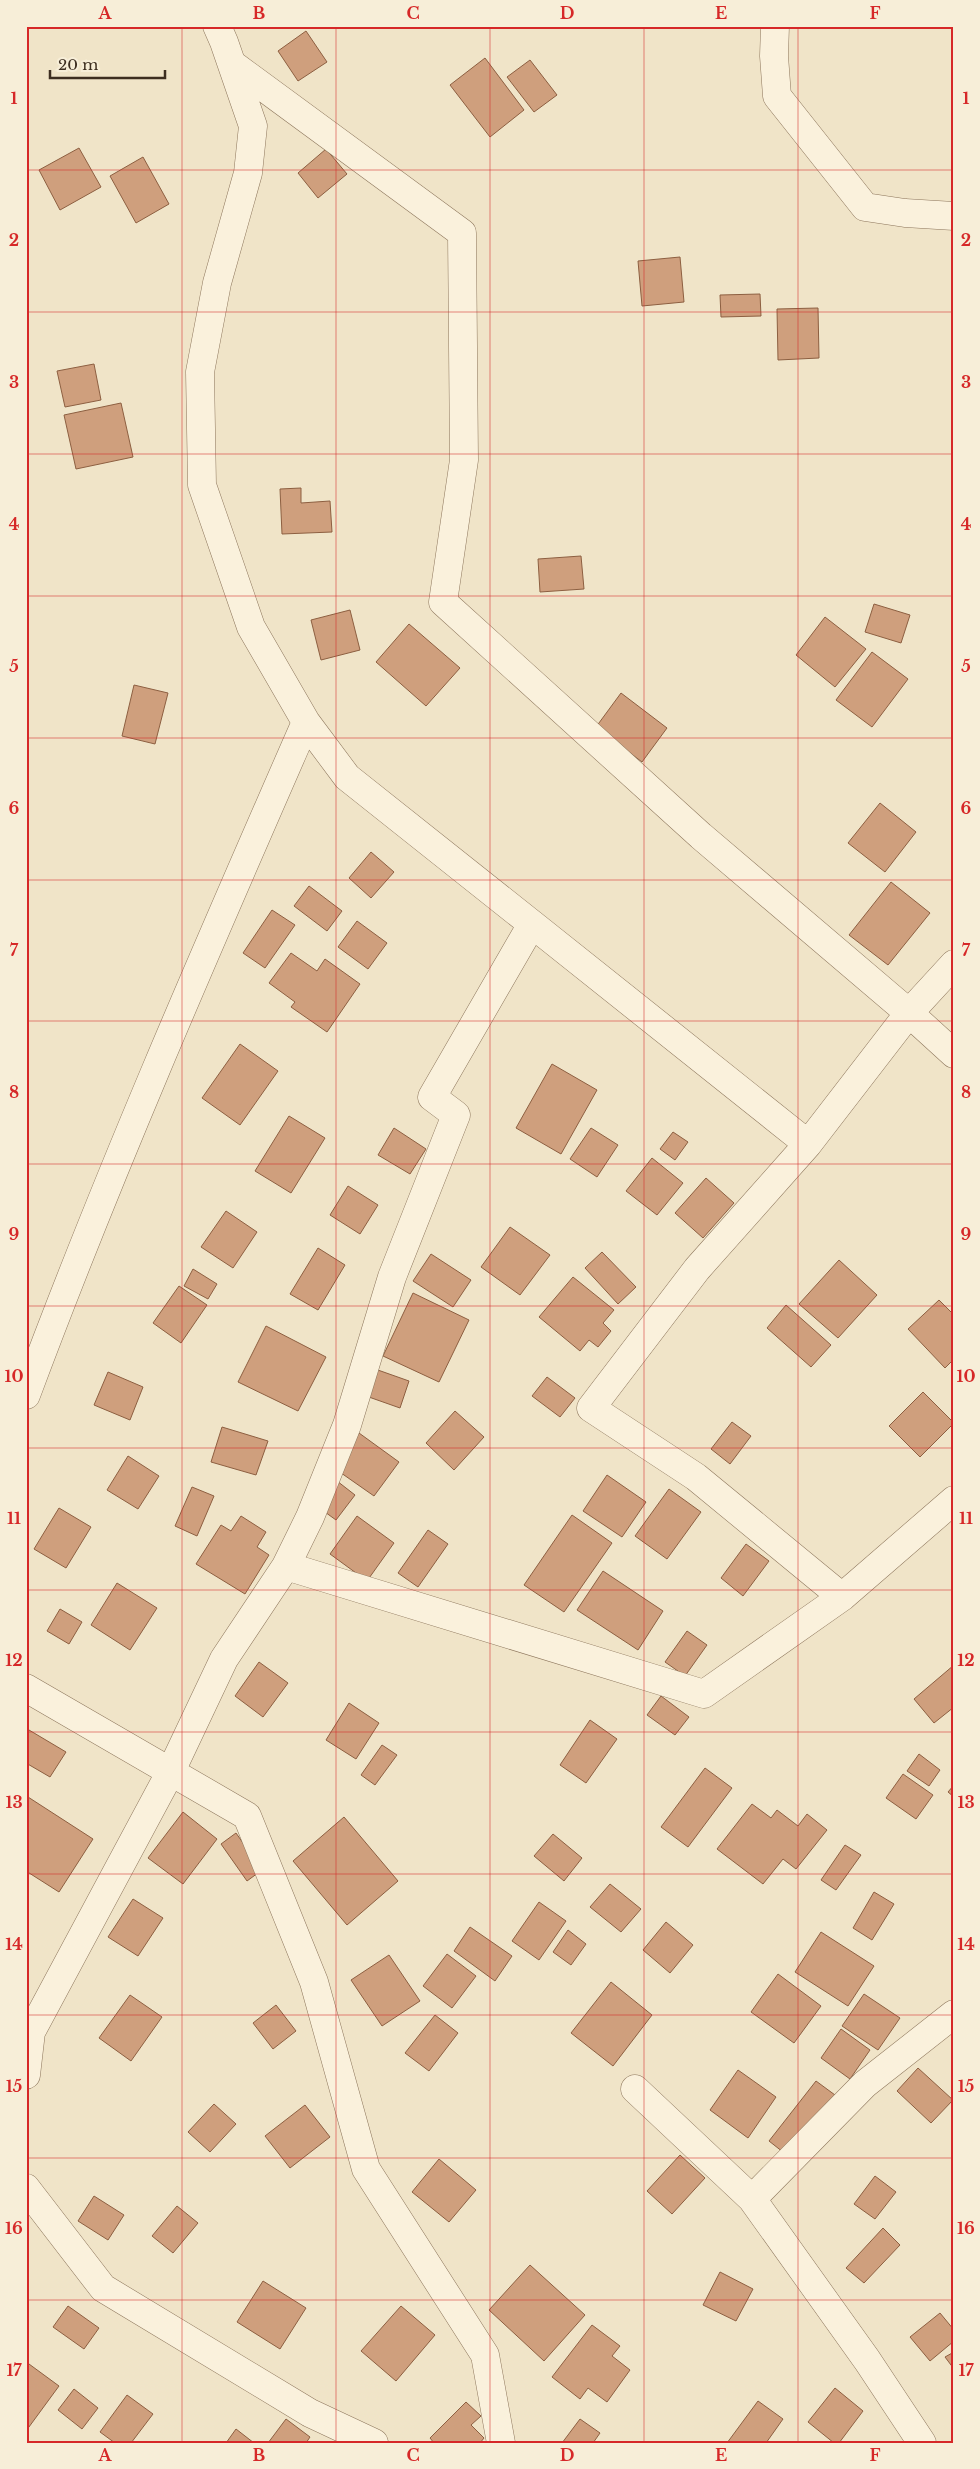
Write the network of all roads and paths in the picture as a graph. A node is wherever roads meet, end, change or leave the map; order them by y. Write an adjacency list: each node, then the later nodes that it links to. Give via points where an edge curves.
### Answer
1 (217, 26): 3 (street)
2 (774, 26): 4 (street, via 778,96 866,208)
3 (232, 64): 5 (street, via 253,126 248,173 217,283 200,372 202,485 251,627); 8 (street, via 462,233 464,460 443,602 701,836)
4 (954, 216)
5 (306, 722): 6 (street, via 347,777); 11 (street, via 207,948)
6 (532, 924): 10 (street); 13 (street, via 432,1097 456,1115 392,1277 347,1424 310,1517)
7 (954, 964): 8 (street)
8 (909, 1013): 9 (street); 10 (street)
9 (954, 1054)
10 (808, 1144): 14 (street, via 697,1269 591,1408 696,1477)
11 (26, 1395)
12 (954, 1500): 14 (street)
13 (286, 1566): 14 (street, via 704,1694); 16 (street, via 224,1659)
14 (842, 1597)
15 (26, 1688): 16 (street)
16 (171, 1771): 18 (street, via 31,2032); 23 (street, via 247,1816 314,1982 366,2170 485,2355)
17 (954, 2014): 21 (street, via 865,2084)
18 (26, 2075)
19 (635, 2090): 21 (street)
20 (26, 2188): 22 (street, via 103,2288 310,2413)
21 (752, 2200): 24 (street, via 867,2360)
22 (374, 2443)
23 (501, 2443)
24 (922, 2443)

